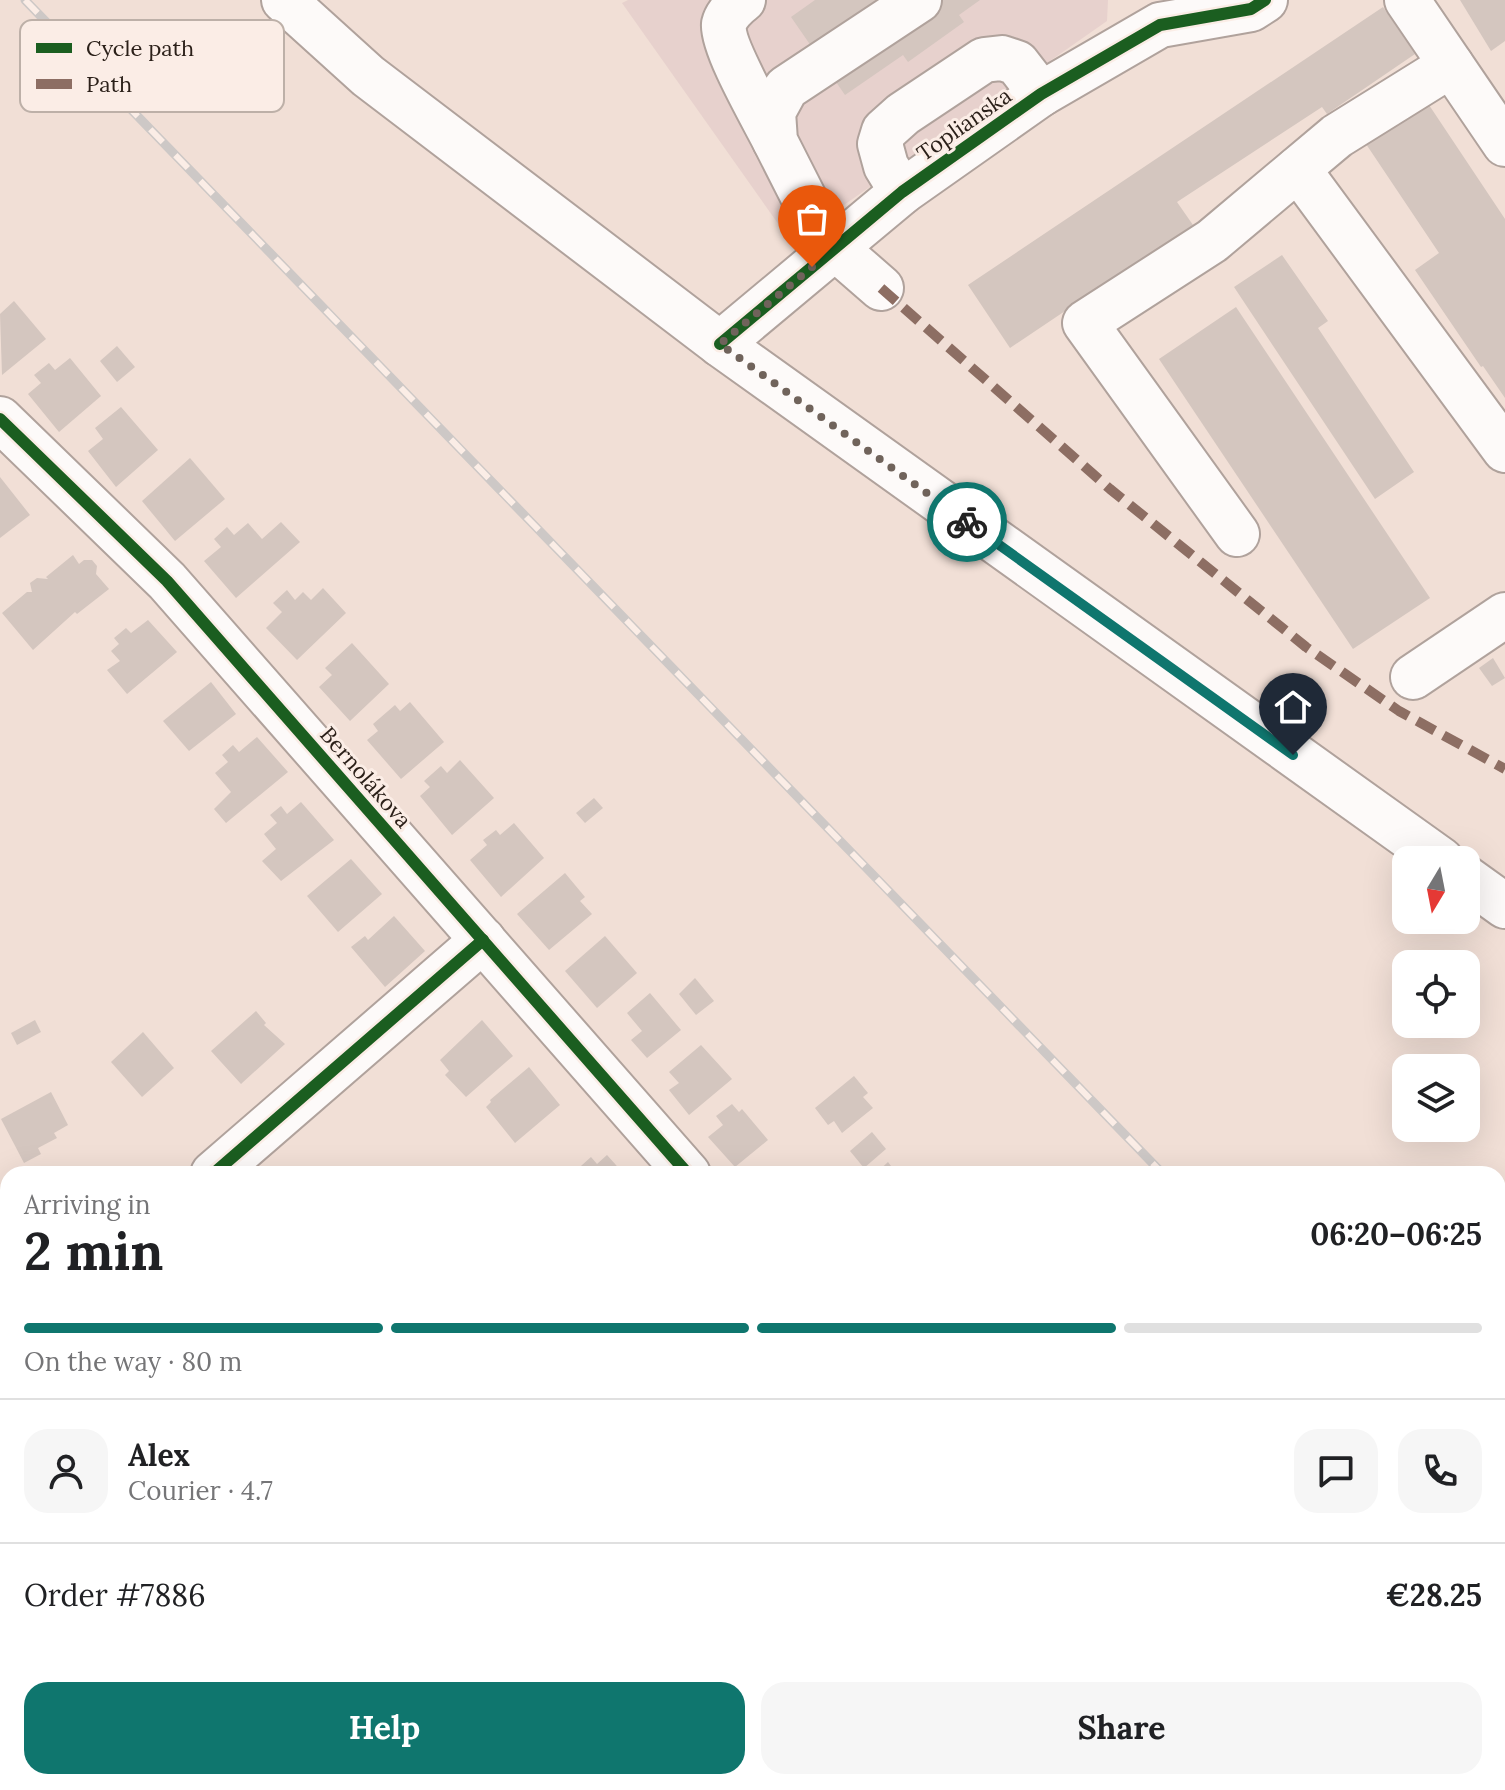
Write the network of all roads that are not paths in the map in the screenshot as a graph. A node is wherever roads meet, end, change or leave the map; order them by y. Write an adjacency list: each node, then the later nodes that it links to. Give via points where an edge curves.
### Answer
1 (284, 0): 14 (street, via 368,76)
2 (743, 0): 9 (street, via 724,23 726,43)
3 (919, 0): 9 (street, via 786,88 773,112)
4 (1265, 0): 7 (street, Toplianska, via 1251,9 1160,25)
5 (1407, 0): 6 (street)
6 (1451, 65): 8 (street); 10 (street, via 1337,136)
7 (1041, 94): 11 (street, Toplianska); 11 (street, via 1017,63 984,60 903,114 884,131 880,144)
8 (1502, 132)
9 (775, 141): 12 (street)
10 (1298, 169): 16 (street); 17 (street, via 1212,241 1085,323)
11 (902, 192): 12 (street, Toplianska)
12 (835, 248): 13 (street); 14 (street, Toplianska)
13 (881, 288)
14 (720, 344): 20 (street)
15 (0, 419): 23 (street, Bernolákova, via 167,581)
16 (1505, 450)
17 (1237, 534)
18 (1505, 615): 19 (street)
19 (1413, 677)
20 (1421, 846)
21 (1480, 888): 22 (street)
22 (1505, 906)
23 (483, 940): 24 (street); 25 (street, Bernolákova)
24 (222, 1166)
25 (681, 1166)

